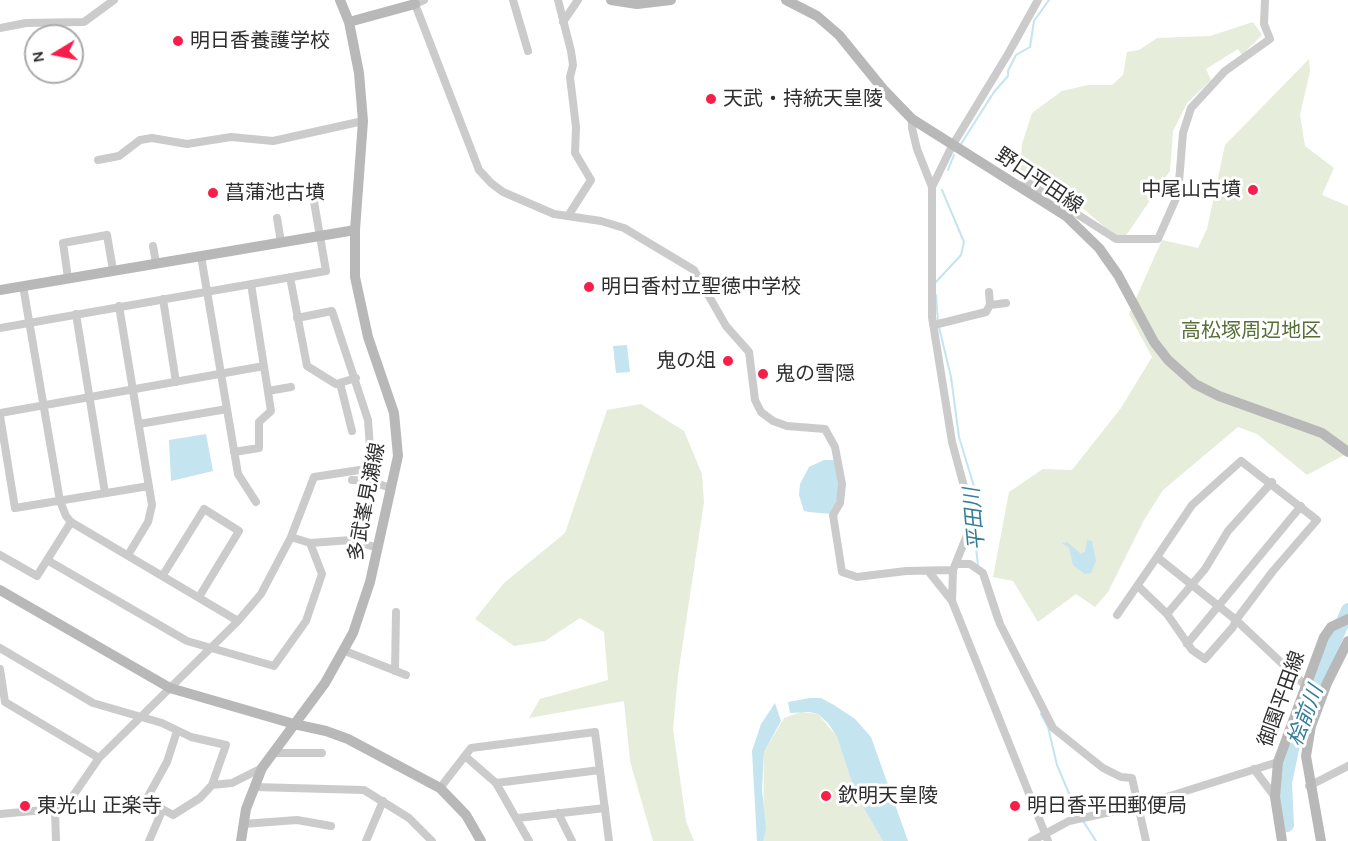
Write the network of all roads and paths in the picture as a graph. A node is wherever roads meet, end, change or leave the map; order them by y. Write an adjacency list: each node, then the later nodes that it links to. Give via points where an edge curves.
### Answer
1 (114, 0): 14 (street, via 84,22 26,23)
2 (340, 0): 12 (main road, 多武峯見瀬線)
3 (513, 0): 15 (street)
4 (558, 0): 13 (street)
5 (578, 0): 13 (street)
6 (671, 0): 10 (main road, via 637,4)
7 (786, 0): 16 (main road, 野口平田線, via 817,16 839,35)
8 (1038, 0): 18 (street)
9 (1265, 0): 20 (street, via 1264,24 1270,39 1225,71 1191,108 1183,133 1178,194 1158,239 1116,240 1030,184)
10 (616, 1)
11 (420, 2): 12 (main road); 23 (street, via 479,170 503,192)
12 (349, 22): 17 (main road, 多武峯見瀬線)
13 (563, 22): 23 (street, via 573,64 570,77 575,153 591,180)
14 (0, 28)
15 (528, 51)
16 (912, 119): 18 (main road, 野口平田線); 21 (street, via 917,149)
17 (363, 121): 19 (street, via 273,141 231,137 187,144 152,138 140,140 119,156); 25 (main road, 多武峯見瀬線)
18 (952, 146): 20 (main road, 野口平田線); 21 (street)
19 (98, 160)
20 (1020, 186): 63 (main road, 野口平田線, via 1066,216 1099,248 1118,274 1154,342 1195,384 1322,433)
21 (932, 187): 46 (street, via 931,283)
22 (313, 196): 26 (street)
23 (568, 216): 81 (street, via 624,228 694,270 726,326 749,352 755,400 761,412 787,426 825,429 835,447 842,484 840,503 833,515 843,572 856,577)
24 (277, 218): 27 (street)
25 (355, 230): 26 (main road); 67 (main road, 多武峯見瀬線, via 355,277 362,315 397,427 398,456)
26 (320, 235): 27 (main road); 33 (street, via 326,271)
27 (281, 242): 29 (main road)
28 (153, 246): 30 (street)
29 (201, 255): 30 (main road); 37 (street)
30 (156, 263): 31 (main road)
31 (113, 270): 32 (main road); 32 (street, via 107,235 63,243)
32 (68, 278): 35 (main road)
33 (290, 278): 34 (street); 44 (street)
34 (251, 284): 37 (street); 48 (street)
35 (23, 286): 36 (main road); 45 (street)
36 (0, 290)
37 (207, 292): 39 (street); 49 (street)
38 (988, 292): 41 (street)
39 (163, 299): 42 (street); 51 (street)
40 (1006, 303): 41 (street)
41 (990, 305): 46 (street, via 986,312)
42 (119, 306): 43 (street); 54 (street)
43 (76, 314): 45 (street); 56 (street)
44 (297, 318): 50 (street, via 332,311); 52 (street, via 307,366 336,384)
45 (29, 322): 47 (street); 57 (street)
46 (937, 325): 80 (street, via 952,442 969,505 967,535)
47 (0, 328)
48 (264, 366): 49 (street); 55 (street)
49 (221, 374): 51 (street); 58 (street)
50 (356, 378): 52 (street); 73 (street, via 370,434 366,469 314,477)
51 (176, 381): 54 (street)
52 (340, 382): 61 (street)
53 (291, 387): 55 (street)
54 (133, 389): 56 (street); 60 (street)
55 (268, 391): 62 (street, via 271,411 259,422 259,448)
56 (90, 397): 57 (street); 68 (street)
57 (44, 405): 59 (street); 69 (street)
58 (227, 409): 60 (street); 62 (street)
59 (0, 415): 69 (street, via 15,508)
60 (139, 424): 66 (street)
61 (352, 431)
62 (234, 452): 70 (street, via 238,474)
63 (1348, 452)
64 (352, 480): 67 (street)
65 (1272, 482): 71 (street); 78 (street, via 1241,461 1192,505); 83 (street, via 1228,531)
66 (148, 486): 68 (street); 77 (street, via 151,514)
67 (391, 488): 75 (main road, 多武峯見瀬線)
68 (105, 493): 69 (street)
69 (60, 501): 72 (street)
70 (256, 502)
71 (1301, 506): 88 (street); 93 (street, via 1317,520)
72 (71, 522): 77 (street); 79 (street)
73 (291, 537): 74 (street); 94 (street, via 272,578)
74 (310, 543): 75 (street, via 341,539); 98 (street, via 322,574 306,621 274,666)
75 (378, 548): 99 (main road, 多武峯見瀬線, via 363,607)
76 (0, 555): 79 (street, via 38,576)
77 (128, 555): 82 (street)
78 (1157, 557): 83 (street); 84 (street)
79 (48, 560): 98 (street, via 170,633)
80 (955, 567): 81 (street); 87 (street); 124 (street, via 975,565 983,573 1000,624 1053,728 1103,768 1121,777 1132,777)
81 (929, 572): 87 (street)
82 (163, 575): 86 (street); 86 (street, via 204,509 239,531)
83 (1193, 585): 88 (street); 90 (street)
84 (1138, 586): 90 (street); 91 (street)
85 (0, 590): 104 (main road)
86 (199, 597): 94 (street)
87 (952, 601): 133 (street)
88 (1220, 607): 93 (street); 96 (street)
89 (396, 612): 101 (street)
90 (1167, 614): 96 (street)
91 (1117, 615)
92 (1348, 619): 103 (main road, 御園平田線, via 1324,637)
93 (1236, 620): 96 (street, via 1205,659); 103 (street)
94 (238, 621): 98 (street)
95 (1348, 641): 119 (main road, via 1311,726 1306,756)
96 (1187, 644)
97 (0, 648): 105 (street, via 93,703)
98 (209, 649): 104 (street)
99 (345, 651): 101 (street); 106 (main road, 多武峯見瀬線)
100 (0, 669): 111 (street, via 5,702)
101 (394, 671): 102 (street)
102 (406, 675)
103 (1305, 685): 112 (main road, 御園平田線)
104 (170, 688): 105 (street); 106 (main road)
105 (141, 716): 107 (street); 111 (street)
106 (294, 724): 108 (main road, 多武峯見瀬線); 121 (main road, via 336,734)
107 (177, 731): 118 (street, via 226,745); 127 (street, via 167,762 146,800)
108 (273, 753): 109 (street); 114 (main road, 多武峯見瀬線)
109 (322, 753)
110 (465, 756): 116 (street, via 471,748 595,732); 117 (street); 121 (street)
111 (99, 758): 125 (street, via 68,803)
112 (1278, 762): 115 (street); 122 (main road, 御園平田線)
113 (1348, 766): 119 (street)
114 (262, 768): 118 (street, via 232,783); 120 (main road, 多武峯見瀬線)
115 (1254, 768): 122 (street); 124 (street)
116 (600, 770): 117 (street); 126 (street)
117 (496, 783): 130 (street)
118 (212, 785): 127 (street, via 173,815)
119 (1309, 786): 146 (main road)
120 (254, 787): 123 (street, via 357,789); 131 (main road, 多武峯見瀬線)
121 (440, 788): 139 (main road)
122 (1275, 797): 145 (main road, 御園平田線)
123 (383, 801): 137 (street); 138 (street, via 409,818)
124 (1138, 806): 133 (street, via 1079,819); 144 (street)
125 (55, 808): 129 (street); 134 (street)
126 (605, 808): 128 (street); 142 (street)
127 (162, 811): 135 (street)
128 (558, 813): 130 (street); 141 (street)
129 (0, 814)
130 (518, 818): 140 (street)
131 (243, 824): 132 (street, via 297,820); 136 (main road, 多武峯見瀬線)
132 (331, 826)
133 (1047, 838): 143 (street)
134 (56, 841)
135 (149, 841)
136 (241, 841)
137 (366, 841)
138 (432, 841)
139 (482, 841)
140 (529, 841)
141 (572, 841)
142 (609, 841)
143 (1032, 841)
144 (1146, 841)
145 (1282, 841)
146 (1321, 841)

